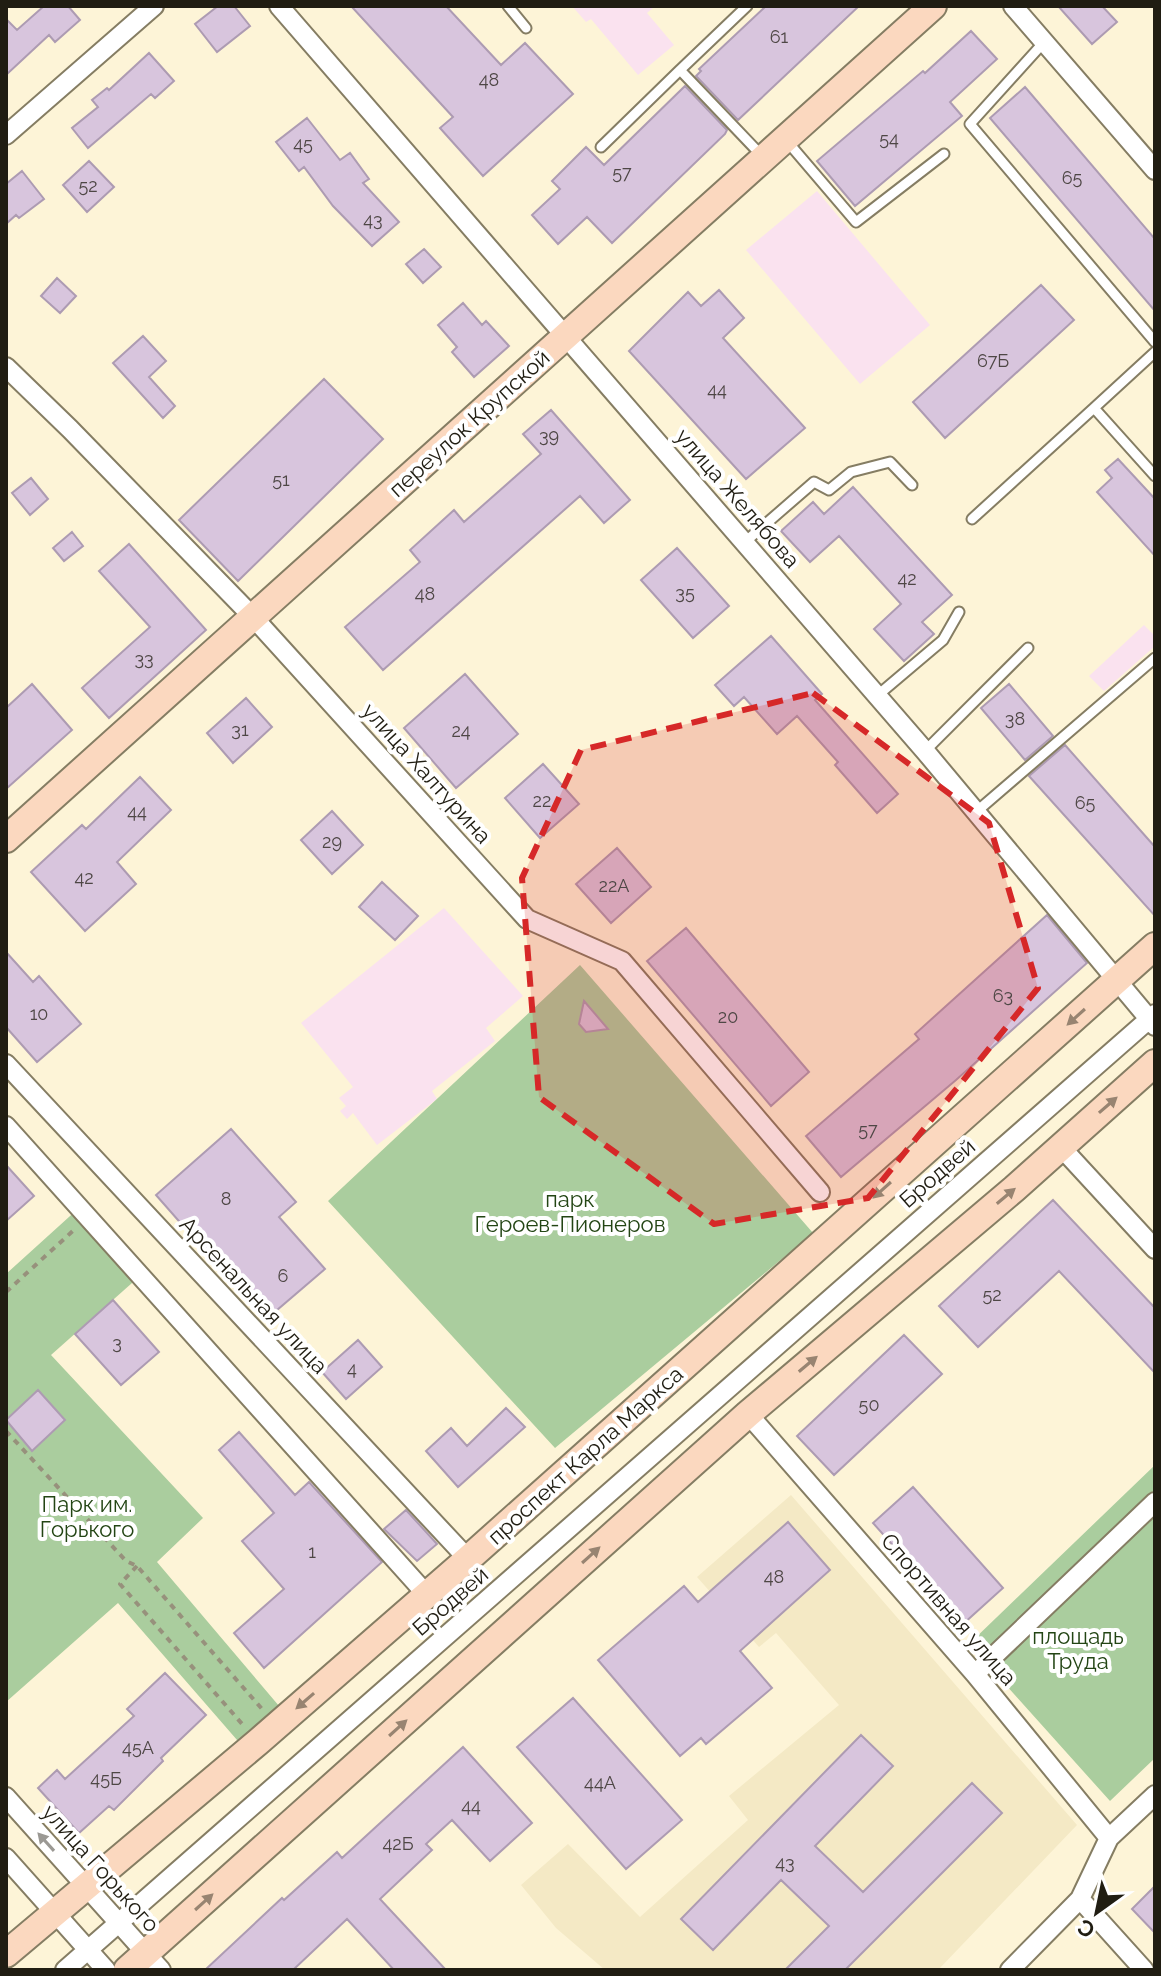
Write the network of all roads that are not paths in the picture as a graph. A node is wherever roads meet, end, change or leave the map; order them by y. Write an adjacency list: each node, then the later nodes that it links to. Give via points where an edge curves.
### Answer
1 (154, 6): 10 (street)
2 (279, 6): 16 (street, улица Желябова)
3 (508, 6): 7 (lane)
4 (747, 6): 9 (lane)
5 (933, 6): 11 (street, переулок Крупской)
6 (1013, 6): 8 (street)
7 (526, 28)
8 (1045, 41): 15 (street); 17 (lane, via 970,124)
9 (680, 70): 12 (lane); 14 (lane)
10 (6, 135)
11 (784, 138): 13 (lane, via 856,222); 14 (street, переулок Крупской)
12 (601, 147)
13 (944, 154)
14 (763, 157): 16 (street, переулок Крупской)
15 (1155, 170)
16 (566, 336): 24 (street, улица Желябова); 26 (street, переулок Крупской)
17 (1155, 342)
18 (1155, 352): 20 (lane)
19 (6, 367): 26 (street, улица Халтурина)
20 (1094, 408): 21 (lane); 23 (lane)
21 (1155, 476)
22 (912, 485): 24 (lane, via 890,462 851,472 829,490 814,482)
23 (972, 519)
24 (745, 542): 29 (street, улица Желябова)
25 (959, 612): 29 (lane, via 943,640)
26 (253, 617): 32 (street, переулок Крупской); 40 (street, улица Халтурина, via 527,919 622,961)
27 (1028, 648): 30 (lane)
28 (1155, 658): 31 (lane)
29 (878, 695): 30 (street, улица Желябова)
30 (925, 751): 31 (street, улица Желябова)
31 (976, 812): 34 (street, улица Желябова)
32 (6, 839)
33 (1155, 946): 34 (street, проспект Карла Маркса)
34 (1116, 981): 35 (street, улица Желябова); 44 (street, проспект Карла Маркса, one-way to 44)
35 (1153, 1020): 54 (street, Бродвей)
36 (1155, 1063): 39 (street, one-way to 36)
37 (6, 1064): 44 (street, Арсенальная улица)
38 (6, 1126): 45 (street)
39 (1060, 1146): 41 (street); 42 (street, one-way to 39)
40 (820, 1192)
41 (1155, 1249)
42 (748, 1414): 46 (street, Спортивная улица); 57 (street, one-way to 42)
43 (1155, 1502): 46 (street)
44 (468, 1559): 45 (street, проспект Карла Маркса)
45 (427, 1595): 51 (street, проспект Карла Маркса, one-way to 51)
46 (975, 1674): 49 (street, Спортивная улица)
47 (1155, 1795): 49 (street)
48 (6, 1797): 51 (street, улица Горького, one-way to 48)
49 (1109, 1838): 52 (street)
50 (6, 1858): 53 (street)
51 (86, 1887): 53 (street, проспект Карла Маркса); 54 (street, улица Горького)
52 (1080, 1899): 60 (street); 61 (street)
53 (56, 1913): 55 (street); 56 (street, проспект Карла Маркса)
54 (120, 1923): 55 (street, Бродвей); 57 (street, улица Горького)
55 (88, 1950): 58 (street, Бродвей); 59 (street)
56 (6, 1954)
57 (145, 1965)
58 (65, 1970)
59 (106, 1970)
60 (1010, 1970)
61 (1144, 1970)

